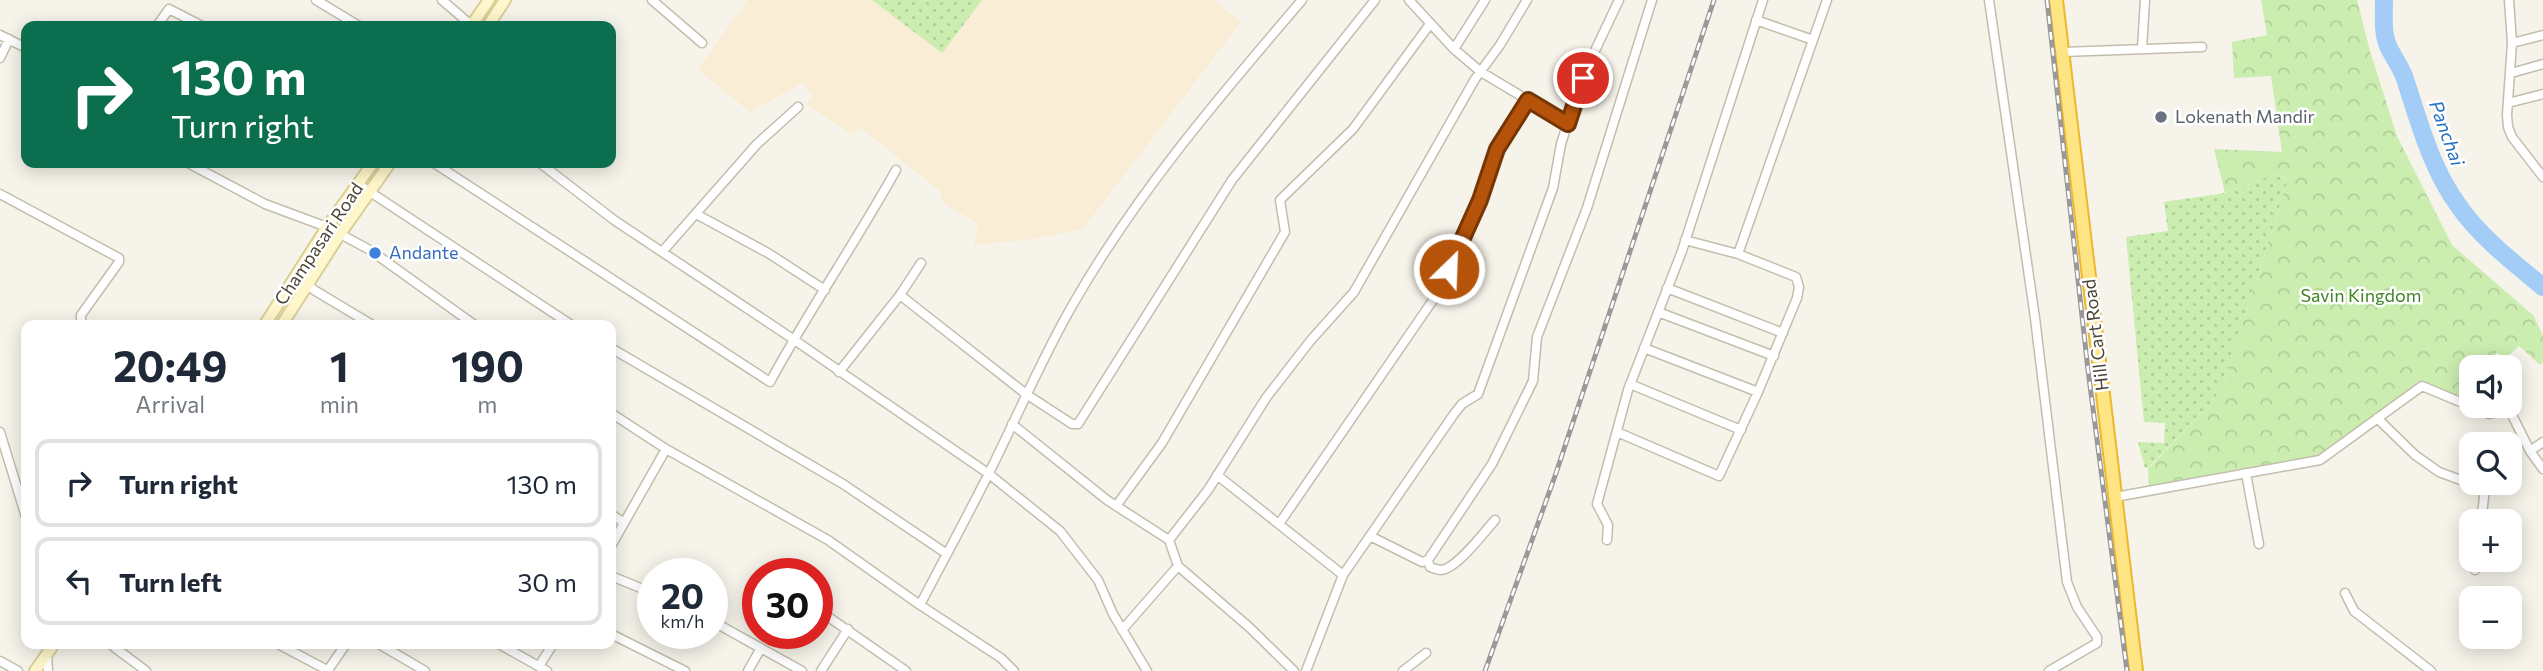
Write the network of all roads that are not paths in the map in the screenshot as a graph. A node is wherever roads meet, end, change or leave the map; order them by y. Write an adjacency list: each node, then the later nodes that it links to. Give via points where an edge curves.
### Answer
1 (316, 0): 22 (street)
2 (442, 0): 23 (street)
3 (489, 0): 24 (main road)
4 (505, 0): 25 (main road)
5 (652, 0): 31 (street)
6 (1301, 0): 84 (street, via 1178,148 1122,226)
7 (1375, 0): 84 (street, via 1232,180 1078,425)
8 (1409, 0): 26 (street)
9 (1485, 0): 36 (street)
10 (1527, 0): 40 (street)
11 (1619, 0): 46 (street, via 1583,78)
12 (1652, 0): 112 (street, via 1587,208 1537,337 1533,381 1492,464)
13 (1763, 0): 19 (street)
14 (1827, 0): 30 (street)
15 (1989, 0): 152 (street, via 2067,582 2097,637 2097,643)
16 (2056, 0): 37 (highway, Hill Cart Road)
17 (2145, 0): 35 (street)
18 (2509, 0): 32 (street)
19 (1756, 20): 30 (street); 60 (street)
20 (161, 21): 21 (street, via 169,9)
21 (192, 21)
22 (351, 21)
23 (465, 21)
24 (474, 21)
25 (491, 21)
26 (1430, 24): 36 (street); 100 (street, via 1353,129 1280,200 1285,232 1162,443)
27 (0, 35): 29 (street)
28 (2543, 35): 32 (street)
29 (9, 39): 33 (street); 38 (street)
30 (1813, 40): 62 (street)
31 (702, 43)
32 (2512, 43): 41 (street)
33 (21, 45)
34 (2202, 47): 35 (street)
35 (2142, 48): 37 (street)
36 (1454, 49): 40 (street)
37 (2063, 52): 98 (highway, Hill Cart Road)
38 (0, 58)
39 (2543, 64): 41 (street)
40 (1481, 72): 43 (street); 97 (street, via 1353,292 1266,398)
41 (2511, 73): 44 (street)
42 (2543, 94): 44 (street)
43 (1528, 100): 46 (street); 105 (street, via 1497,149 1480,200 1433,300)
44 (2508, 103): 53 (street, via 2512,137)
45 (798, 107): 57 (street)
46 (1568, 124): 106 (street, via 1553,188 1478,394 1454,414)
47 (199, 168): 58 (street, via 265,204)
48 (369, 168): 54 (main road, Champasari Road)
49 (386, 168): 55 (main road, Champasari Road)
50 (442, 168): 77 (street, via 770,382)
51 (546, 168): 61 (street)
52 (896, 170): 67 (street)
53 (2543, 177)
54 (358, 184): 55 (street); 58 (main road, Champasari Road)
55 (369, 192): 59 (main road, Champasari Road); 75 (street)
56 (0, 195): 70 (street, via 119,258)
57 (696, 214): 61 (street); 67 (street)
58 (327, 227): 59 (street); 64 (main road, Champasari Road)
59 (340, 234): 65 (main road, Champasari Road); 74 (street)
60 (1685, 240): 62 (street); 66 (street)
61 (662, 252): 77 (street)
62 (1738, 254): 76 (street, via 1799,281)
63 (921, 263): 68 (street)
64 (297, 277): 65 (street); 71 (main road, Champasari Road)
65 (308, 286): 72 (main road, Champasari Road); 73 (street)
66 (1667, 288): 69 (street); 76 (street)
67 (825, 290): 77 (street)
68 (900, 295): 81 (street); 84 (street)
69 (1658, 312): 78 (street); 80 (street)
70 (81, 320)
71 (268, 320)
72 (285, 320)
73 (364, 320)
74 (468, 320)
75 (564, 320)
76 (1783, 333): 80 (street)
77 (793, 339): 81 (street)
78 (1644, 348): 82 (street); 83 (street)
79 (616, 351): 111 (street, via 843,484)
80 (1774, 356): 83 (street)
81 (840, 372): 95 (street)
82 (1630, 384): 88 (street); 90 (street)
83 (1758, 392): 88 (street)
84 (1026, 394): 87 (street)
85 (616, 415): 92 (street)
86 (2377, 418): 93 (street, via 2418,387 2425,387 2489,414 2509,409); 96 (street, via 2320,460); 101 (street, via 2439,472 2485,489)
87 (1013, 424): 95 (street); 100 (street)
88 (1741, 430): 90 (street, via 1719,476)
89 (0, 432): 99 (street)
90 (1617, 432): 109 (street, via 1597,504 1608,526)
91 (2543, 442): 93 (street)
92 (666, 449): 104 (street); 118 (street, via 828,540)
93 (2530, 451): 94 (street)
94 (2543, 469)
95 (989, 474): 111 (street); 121 (street, via 1059,531 1098,580)
96 (2246, 474): 98 (street); 110 (street)
97 (1217, 475): 105 (street); 108 (street)
98 (2115, 497): 153 (highway, Hill Cart Road)
99 (21, 501)
100 (1116, 506): 108 (street)
101 (2483, 509)
102 (616, 517): 104 (street)
103 (1495, 520): 112 (street, via 1450,567 1435,569)
104 (624, 523): 107 (street)
105 (1279, 524): 114 (street)
106 (1370, 536): 112 (street, via 1422,562); 114 (street)
107 (616, 537)
108 (1169, 540): 113 (street)
109 (1607, 540)
110 (2259, 544)
111 (947, 554): 118 (street)
112 (1428, 560)
113 (1178, 566): 121 (street); 149 (street)
114 (1343, 575): 150 (street)
115 (616, 578): 116 (street)
116 (637, 587)
117 (2345, 593): 154 (street, via 2354,611)
118 (920, 605): 147 (street)
119 (833, 619): 120 (street)
120 (848, 629): 145 (street); 146 (street)
121 (1122, 630): 148 (street)
122 (616, 636): 142 (street)
123 (50, 649): 133 (main road)
124 (117, 649): 139 (street)
125 (287, 649): 140 (street)
126 (343, 649): 140 (street)
127 (388, 649): 141 (street)
128 (508, 649): 135 (street)
129 (551, 649): 135 (street)
130 (760, 649): 143 (street)
131 (763, 649): 144 (street)
132 (1426, 653): 151 (street)
133 (47, 654): 137 (main road); 138 (street)
134 (0, 661): 136 (street)
135 (543, 669)
136 (18, 671)
137 (35, 671)
138 (48, 671)
139 (146, 671)
140 (329, 671)
141 (425, 671)
142 (685, 671)
143 (748, 671)
144 (802, 671)
145 (821, 671)
146 (906, 671)
147 (1014, 671)
148 (1147, 671)
149 (1294, 671)
150 (1306, 671)
151 (1403, 671)
152 (2049, 671)
153 (2136, 671)
154 (2431, 671)

